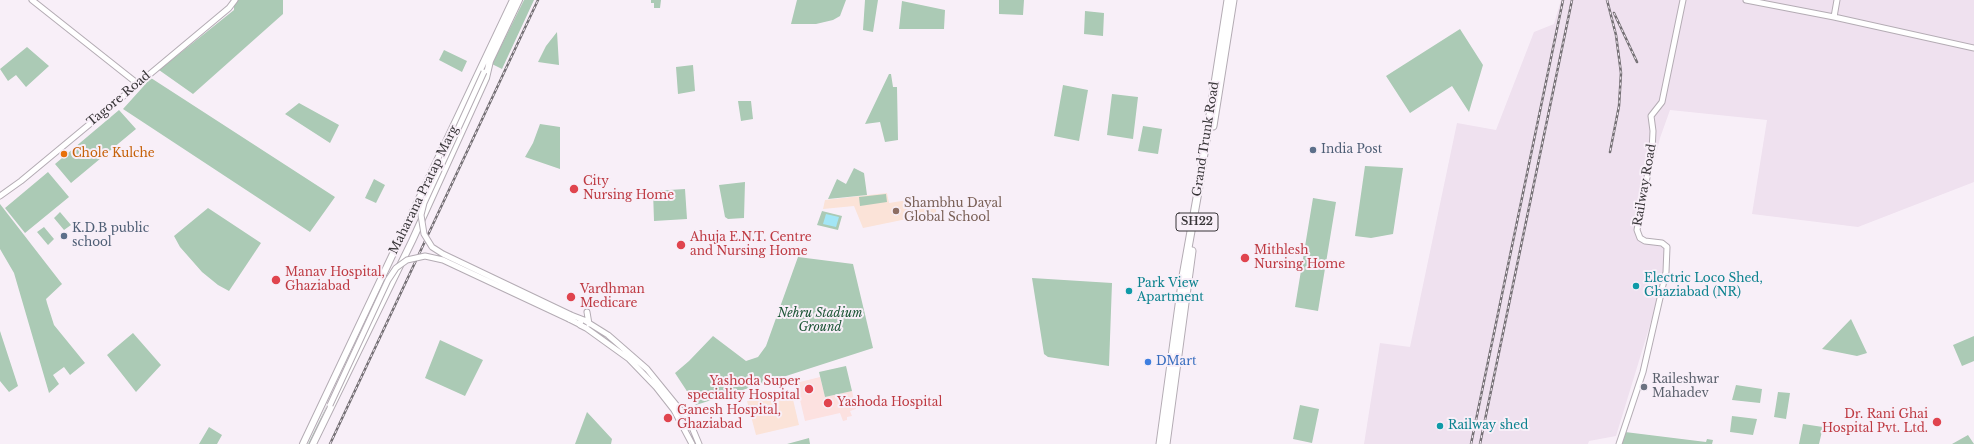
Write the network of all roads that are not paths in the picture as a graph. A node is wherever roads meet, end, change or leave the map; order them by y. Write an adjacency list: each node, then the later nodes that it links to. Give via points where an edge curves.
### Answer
1 (32, 0): 13 (street)
2 (235, 0): 13 (street, Tagore Road, via 229,8)
3 (513, 0): 15 (main road, Maharana Pratap Marg)
4 (519, 0): 12 (main road, Maharana Pratap Marg)
5 (1228, 0): 25 (highway, Grand Trunk Road / SH22, via 1183,276)
6 (1233, 0): 26 (highway, Grand Trunk Road / SH22, via 1190,264)
7 (1683, 0): 27 (street, Railway Road, via 1662,102 1651,116 1652,152 1636,230 1645,241 1662,243 1667,247 1666,272 1643,372)
8 (1746, 0): 10 (street)
9 (1837, 0): 10 (street)
10 (1834, 17): 11 (street)
11 (1974, 48)
12 (489, 64): 16 (main road, Maharana Pratap Marg, via 486,78); 18 (street, bridge, via 422,208 421,222 424,234 432,248)
13 (138, 84): 14 (street, Tagore Road)
14 (0, 196)
15 (416, 205): 16 (main road); 22 (main road, Maharana Pratap Marg)
16 (426, 210): 21 (main road, Maharana Pratap Marg)
17 (587, 312): 20 (street)
18 (570, 317): 19 (street); 21 (street, bridge, via 443,260 425,256 408,260 396,268 388,280)
19 (581, 322): 20 (street); 23 (street, via 641,370 674,410)
20 (589, 324): 24 (street, via 618,343 647,369 682,412)
21 (314, 443)
22 (303, 444)
23 (692, 444)
24 (699, 444)
25 (1160, 444)
26 (1166, 444)
27 (1619, 444)

